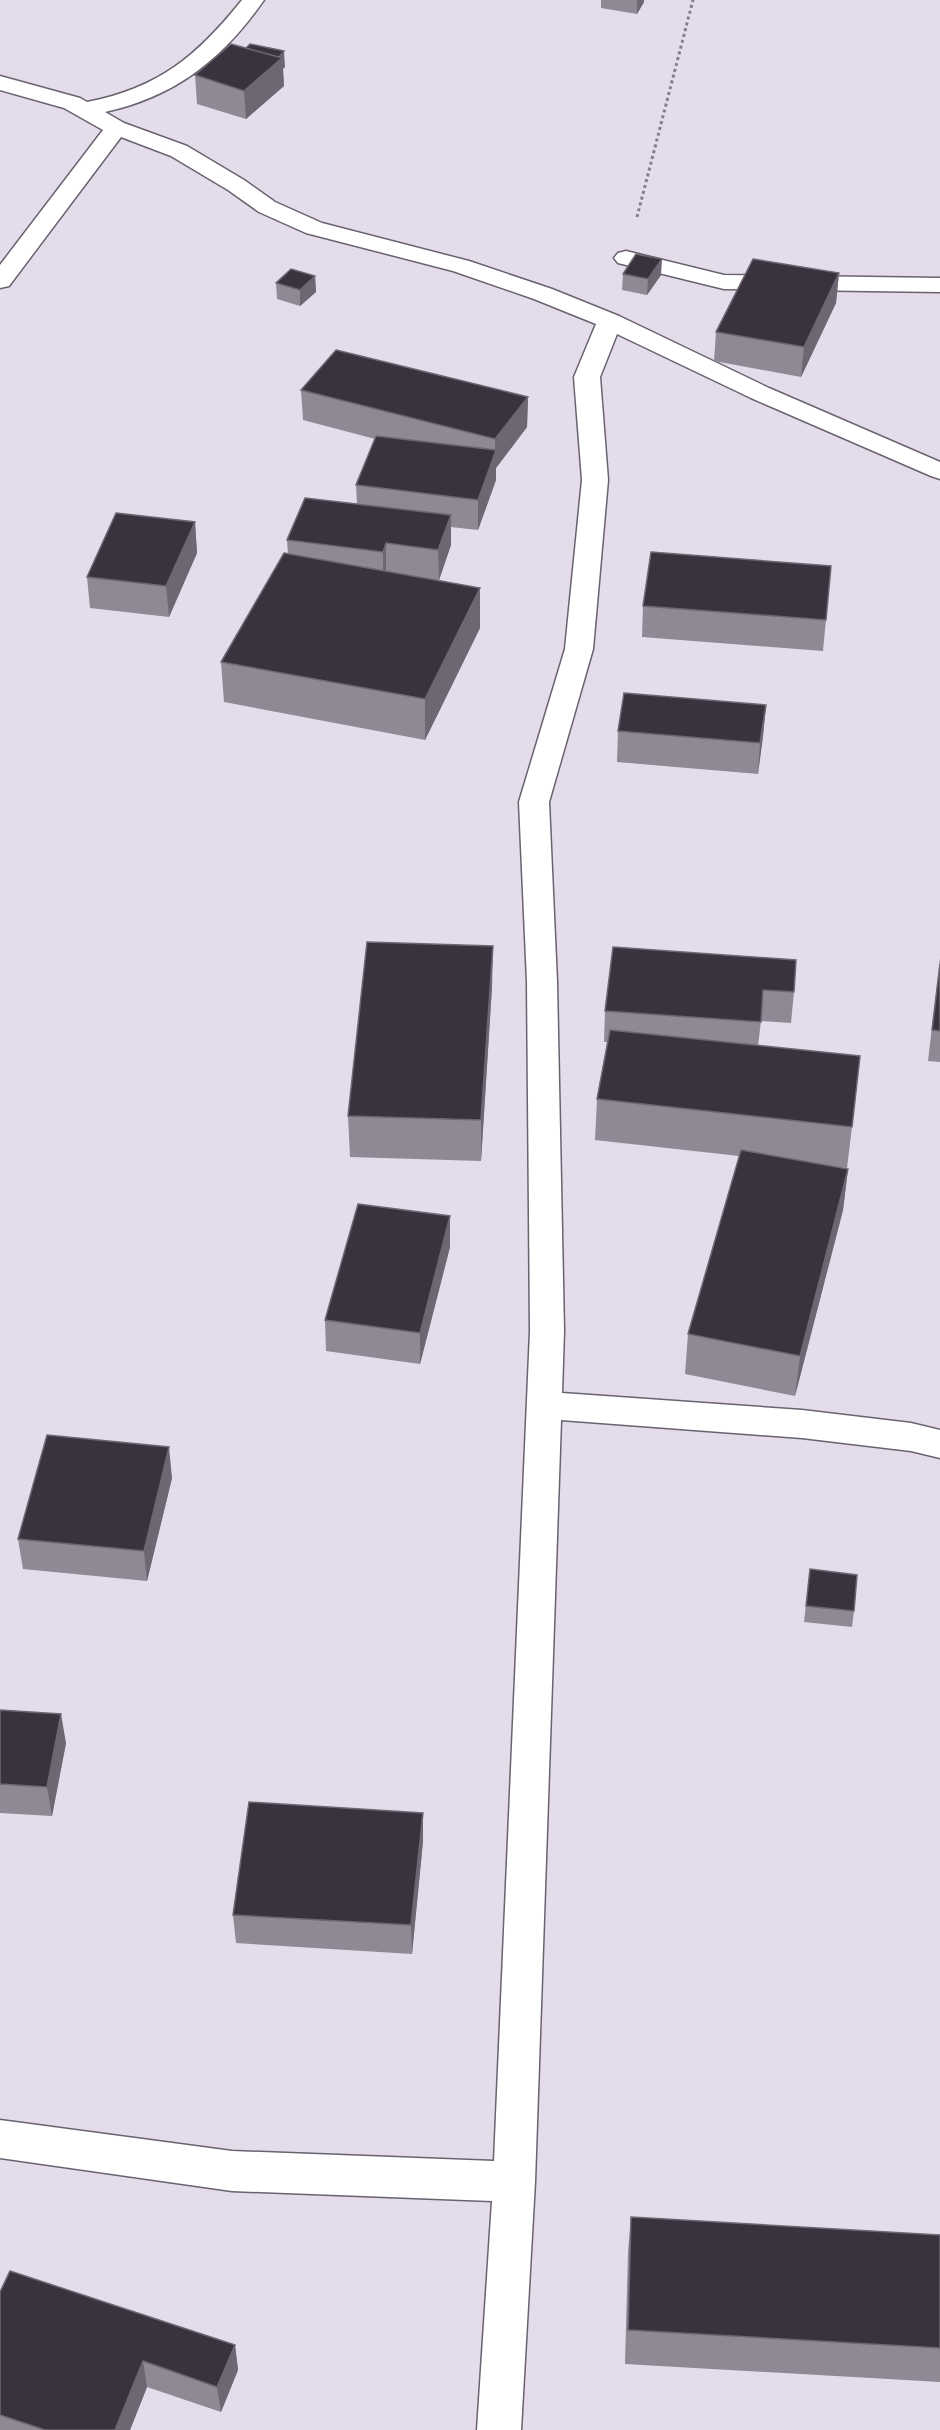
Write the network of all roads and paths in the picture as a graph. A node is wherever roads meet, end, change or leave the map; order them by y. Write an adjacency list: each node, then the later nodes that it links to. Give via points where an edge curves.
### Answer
1 (253, 0): 4 (street, via 226,36 188,69 130,100)
2 (693, 0): 6 (path)
3 (0, 83): 4 (street)
4 (83, 110): 5 (street)
5 (116, 128): 7 (street); 9 (street, via 179,151 267,207 314,228 462,266)
6 (626, 258): 8 (street, via 724,282)
7 (0, 281)
8 (940, 285)
9 (609, 321): 10 (street, via 760,393); 11 (street, via 587,377 595,480 579,649 534,802 542,982)
10 (940, 471)
11 (545, 1405): 12 (street, via 802,1424); 14 (street)
12 (940, 1444)
13 (0, 2139): 14 (street, via 232,2171)
14 (513, 2182): 15 (street)
15 (500, 2430)

